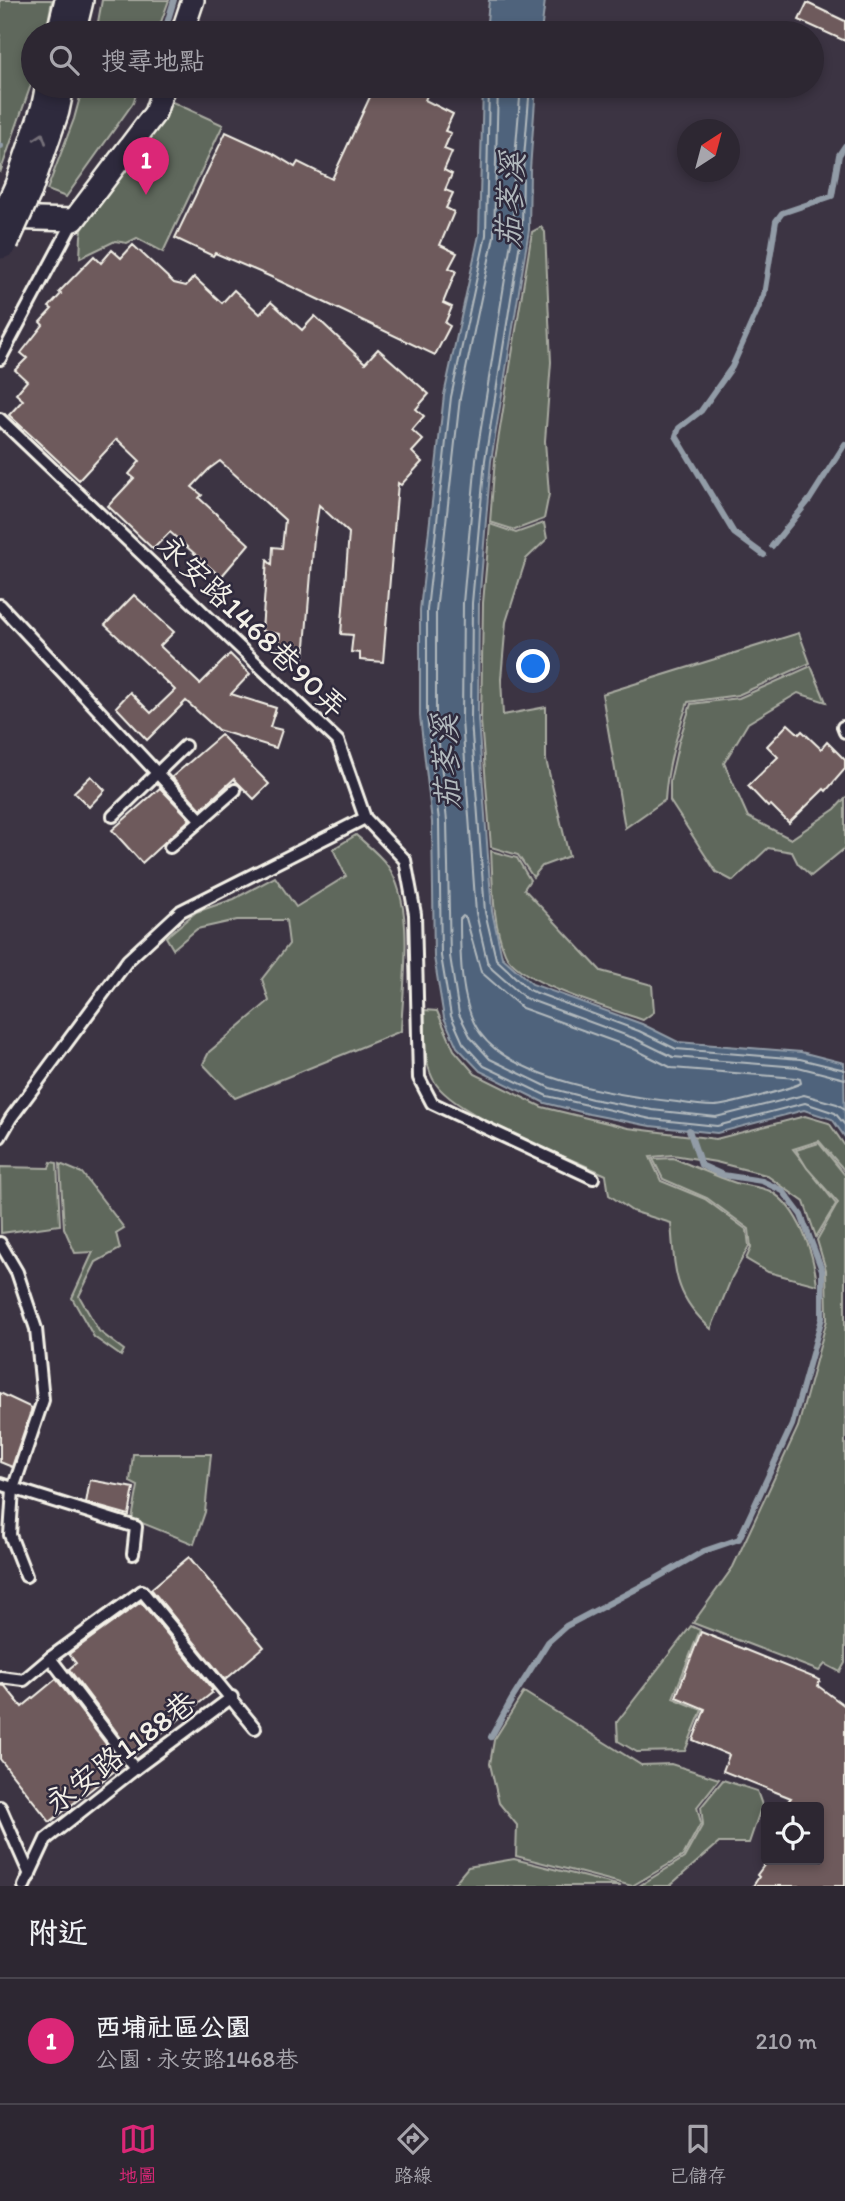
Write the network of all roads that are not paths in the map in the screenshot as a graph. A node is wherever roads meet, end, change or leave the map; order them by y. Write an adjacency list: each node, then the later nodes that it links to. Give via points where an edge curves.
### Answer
1 (67, 0): 4 (highway)
2 (74, 0): 5 (highway)
3 (193, 0): 6 (street)
4 (66, 21)
5 (69, 21)
6 (186, 21)
7 (52, 98): 11 (highway, one-way to 7, bridge, via 23,189)
8 (160, 98): 10 (street, via 155,113)
9 (0, 218): 10 (street)
10 (74, 220): 12 (lane)
11 (0, 240)
12 (0, 359)
13 (0, 419): 19 (lane, 永安路1468巷90弄, via 338,741)
14 (0, 605): 16 (lane)
15 (185, 746): 16 (lane)
16 (157, 772): 18 (lane); 20 (lane)
17 (235, 790): 20 (lane)
18 (113, 816)
19 (365, 818): 22 (lane, via 181,911 128,960); 23 (lane, 永安路1468巷90弄, via 405,860 415,914 419,1079 432,1103)
20 (201, 820): 21 (lane)
21 (170, 847)
22 (0, 1137)
23 (593, 1178)
24 (0, 1243): 26 (lane, via 17,1272 36,1329 43,1400)
25 (0, 1484): 26 (lane)
26 (13, 1489): 27 (lane, via 136,1527); 28 (lane, via 10,1535)
27 (133, 1554)
28 (26, 1576)
29 (50, 1658): 30 (lane, via 24,1680); 31 (lane, via 142,1591); 33 (lane)
30 (0, 1677)
31 (232, 1698): 32 (lane); 33 (lane, 永安路1188巷)
32 (255, 1728)
33 (135, 1769): 35 (lane, 永安路1188巷, via 46,1839)
34 (0, 1807): 35 (lane)
35 (30, 1875): 36 (lane, 永安路1188巷)
36 (24, 1886)

